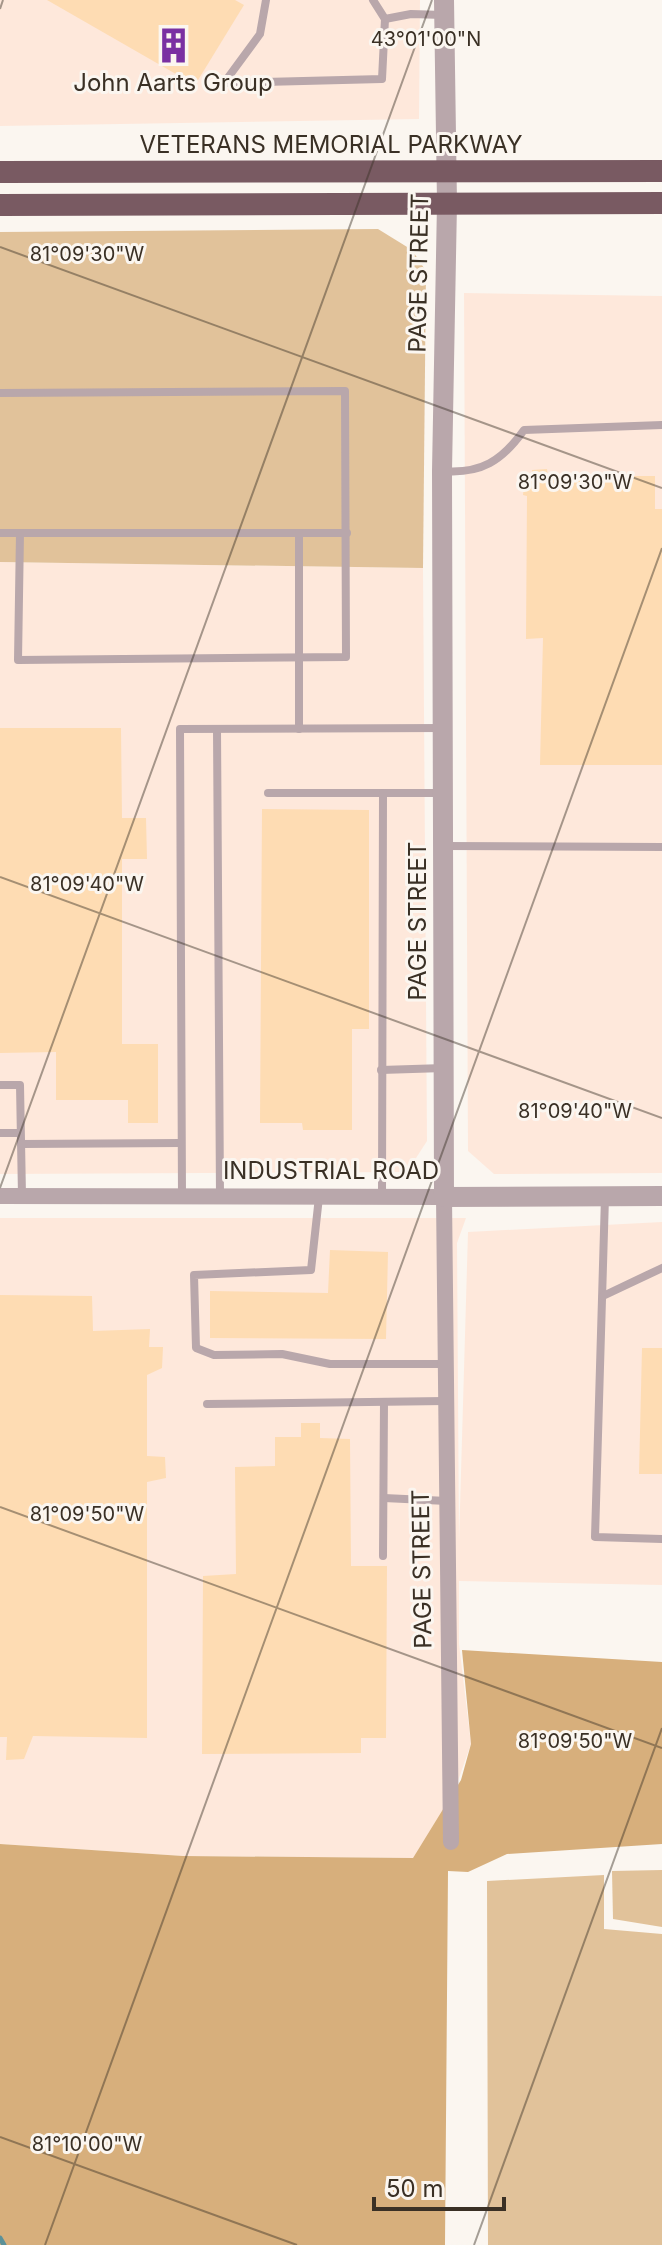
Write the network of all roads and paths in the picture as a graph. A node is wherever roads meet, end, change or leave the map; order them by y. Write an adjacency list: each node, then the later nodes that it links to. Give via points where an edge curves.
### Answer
1 (266, 0): 4 (lane, via 260,34 224,83 382,79)
2 (373, 0): 4 (lane)
3 (444, 8): 4 (lane); 5 (street, PAGE STREET)
4 (385, 19)
5 (446, 170): 6 (highway, VETERANS MEMORIAL PARKWAY); 7 (highway, VETERANS MEMORIAL PARKWAY); 8 (street, PAGE STREET)
6 (662, 171)
7 (0, 172)
8 (447, 203): 9 (highway); 10 (highway); 13 (street, PAGE STREET)
9 (662, 203)
10 (0, 205)
11 (0, 393): 17 (lane, via 345,391)
12 (662, 425): 13 (lane, via 524,430 481,470)
13 (442, 471): 19 (street, PAGE STREET)
14 (0, 533): 15 (lane)
15 (20, 533): 16 (lane); 18 (lane, via 18,660)
16 (299, 533): 17 (lane); 18 (lane)
17 (347, 533): 18 (lane, via 346,657)
18 (299, 657): 21 (lane)
19 (444, 728): 21 (lane); 24 (street, PAGE STREET)
20 (217, 729): 21 (lane); 32 (lane, via 180,729); 39 (lane)
21 (299, 729)
22 (268, 793): 23 (lane)
23 (383, 793): 24 (lane); 28 (lane)
24 (444, 793): 25 (street, PAGE STREET)
25 (444, 846): 26 (lane); 27 (street, PAGE STREET)
26 (662, 847)
27 (444, 1068): 28 (lane); 41 (street, PAGE STREET)
28 (381, 1070): 42 (lane)
29 (0, 1085): 31 (lane, via 20,1085)
30 (0, 1133): 31 (lane)
31 (20, 1133): 33 (lane)
32 (181, 1143): 33 (lane); 38 (lane)
33 (21, 1144): 35 (lane)
34 (0, 1196): 35 (street, INDUSTRIAL ROAD)
35 (22, 1196): 38 (street, INDUSTRIAL ROAD)
36 (605, 1196): 37 (street, INDUSTRIAL ROAD); 41 (street, INDUSTRIAL ROAD); 44 (lane)
37 (662, 1196)
38 (182, 1197): 39 (street, INDUSTRIAL ROAD)
39 (220, 1197): 40 (street, INDUSTRIAL ROAD)
40 (319, 1197): 42 (street, INDUSTRIAL ROAD); 45 (lane, via 311,1270 194,1275 196,1348 214,1355 282,1354 330,1364)
41 (444, 1197): 42 (street, INDUSTRIAL ROAD); 45 (street, PAGE STREET)
42 (382, 1198)
43 (662, 1268): 44 (lane)
44 (603, 1296): 51 (lane, via 595,1537)
45 (446, 1364): 46 (street, PAGE STREET)
46 (446, 1401): 47 (lane); 50 (street, PAGE STREET)
47 (384, 1402): 48 (lane); 49 (lane)
48 (207, 1404)
49 (384, 1498): 50 (lane); 52 (lane)
50 (447, 1501): 53 (street, PAGE STREET)
51 (662, 1539)
52 (383, 1556)
53 (451, 1842)

